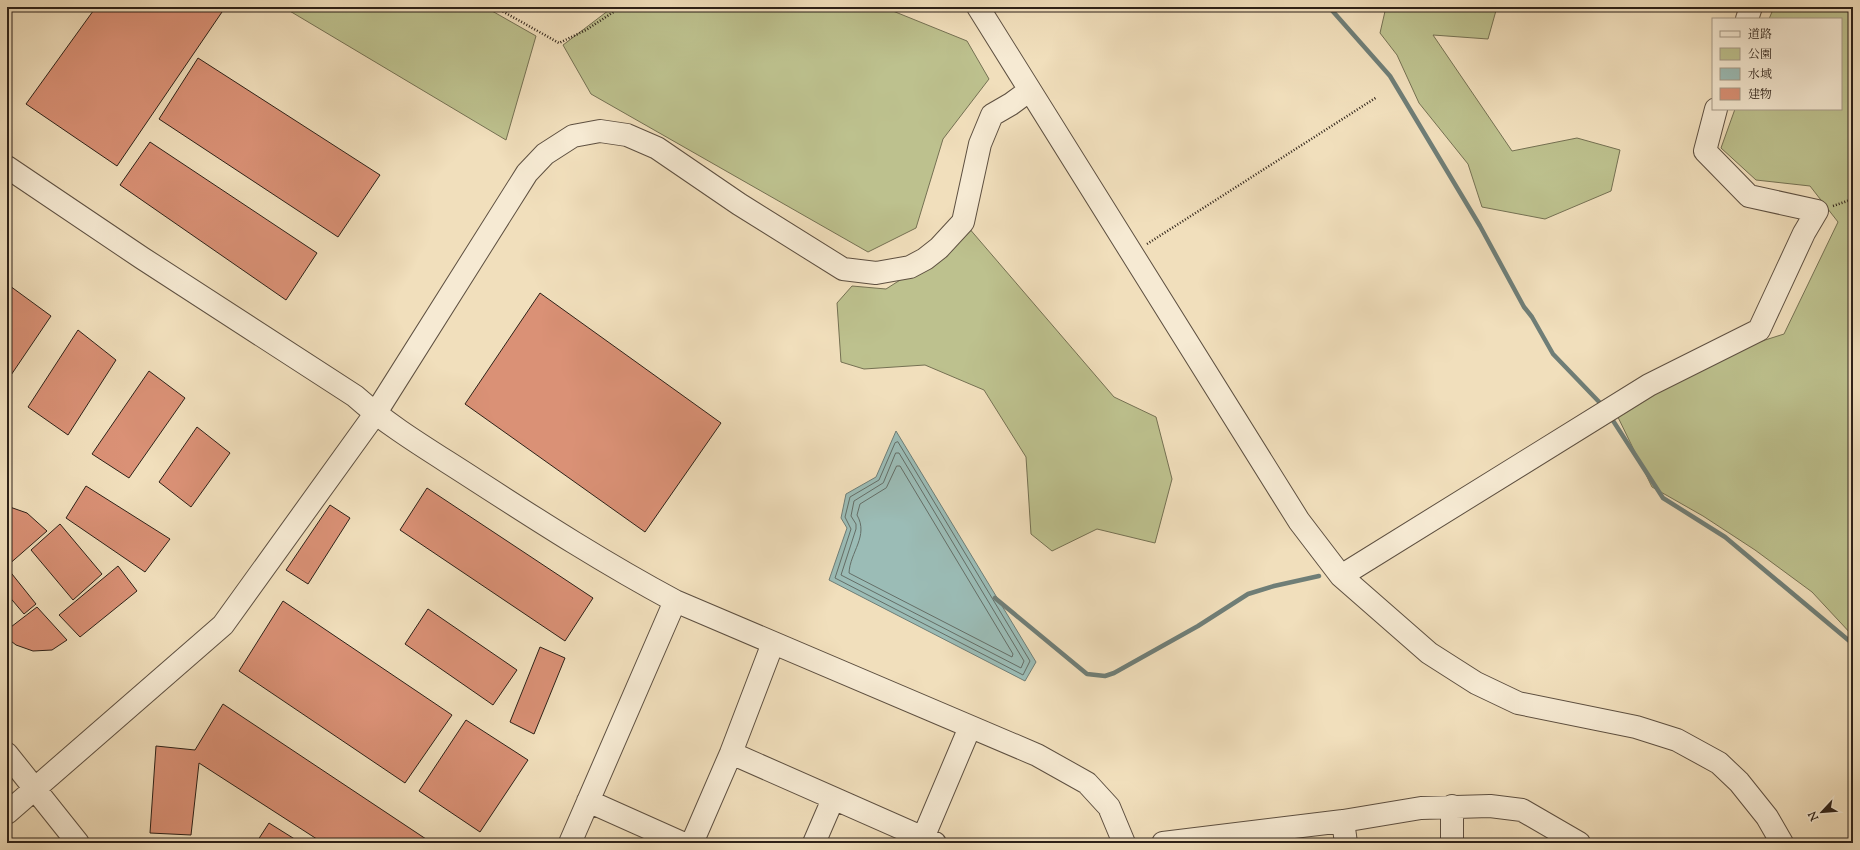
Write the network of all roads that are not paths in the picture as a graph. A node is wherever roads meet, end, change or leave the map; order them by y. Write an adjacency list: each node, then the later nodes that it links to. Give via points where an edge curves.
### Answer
1 (978, 7): 4 (street)
2 (1751, 7): 3 (street)
3 (1747, 18)
4 (1030, 90): 7 (street, via 992,115 980,144 963,222 925,260 910,267 876,273 843,269 739,204 657,148 627,135 600,131 573,136 544,154 527,173); 8 (street, via 1300,520)
5 (1716, 110): 8 (street, via 1705,152 1749,196 1817,211 1759,330 1649,385 1606,410)
6 (7, 167): 7 (street, via 355,396)
7 (375, 414): 9 (street, via 576,545); 14 (street, via 223,625)
8 (1341, 576): 32 (street, via 1429,653 1476,683 1518,703 1636,727 1676,740 1719,764 1739,782 1767,817)
9 (675, 601): 10 (street); 16 (street)
10 (773, 643): 11 (street); 12 (street)
11 (970, 726): 21 (street); 27 (street, via 1037,755 1087,784 1108,807)
12 (731, 753): 15 (street); 25 (street)
13 (7, 754): 14 (street)
14 (36, 789): 18 (street); 22 (street)
15 (833, 799): 21 (street); 26 (street)
16 (588, 801): 23 (street); 24 (street)
17 (1452, 806): 19 (street, via 1421,808); 30 (street); 31 (street, via 1490,806 1522,810)
18 (7, 813)
19 (1344, 821): 20 (street); 29 (street)
20 (1245, 838): 28 (street)
21 (929, 840)
22 (78, 843)
23 (570, 843)
24 (682, 843)
25 (692, 843)
26 (814, 843)
27 (1124, 843)
28 (1163, 843)
29 (1346, 843)
30 (1452, 843)
31 (1580, 843)
32 (1782, 843)

